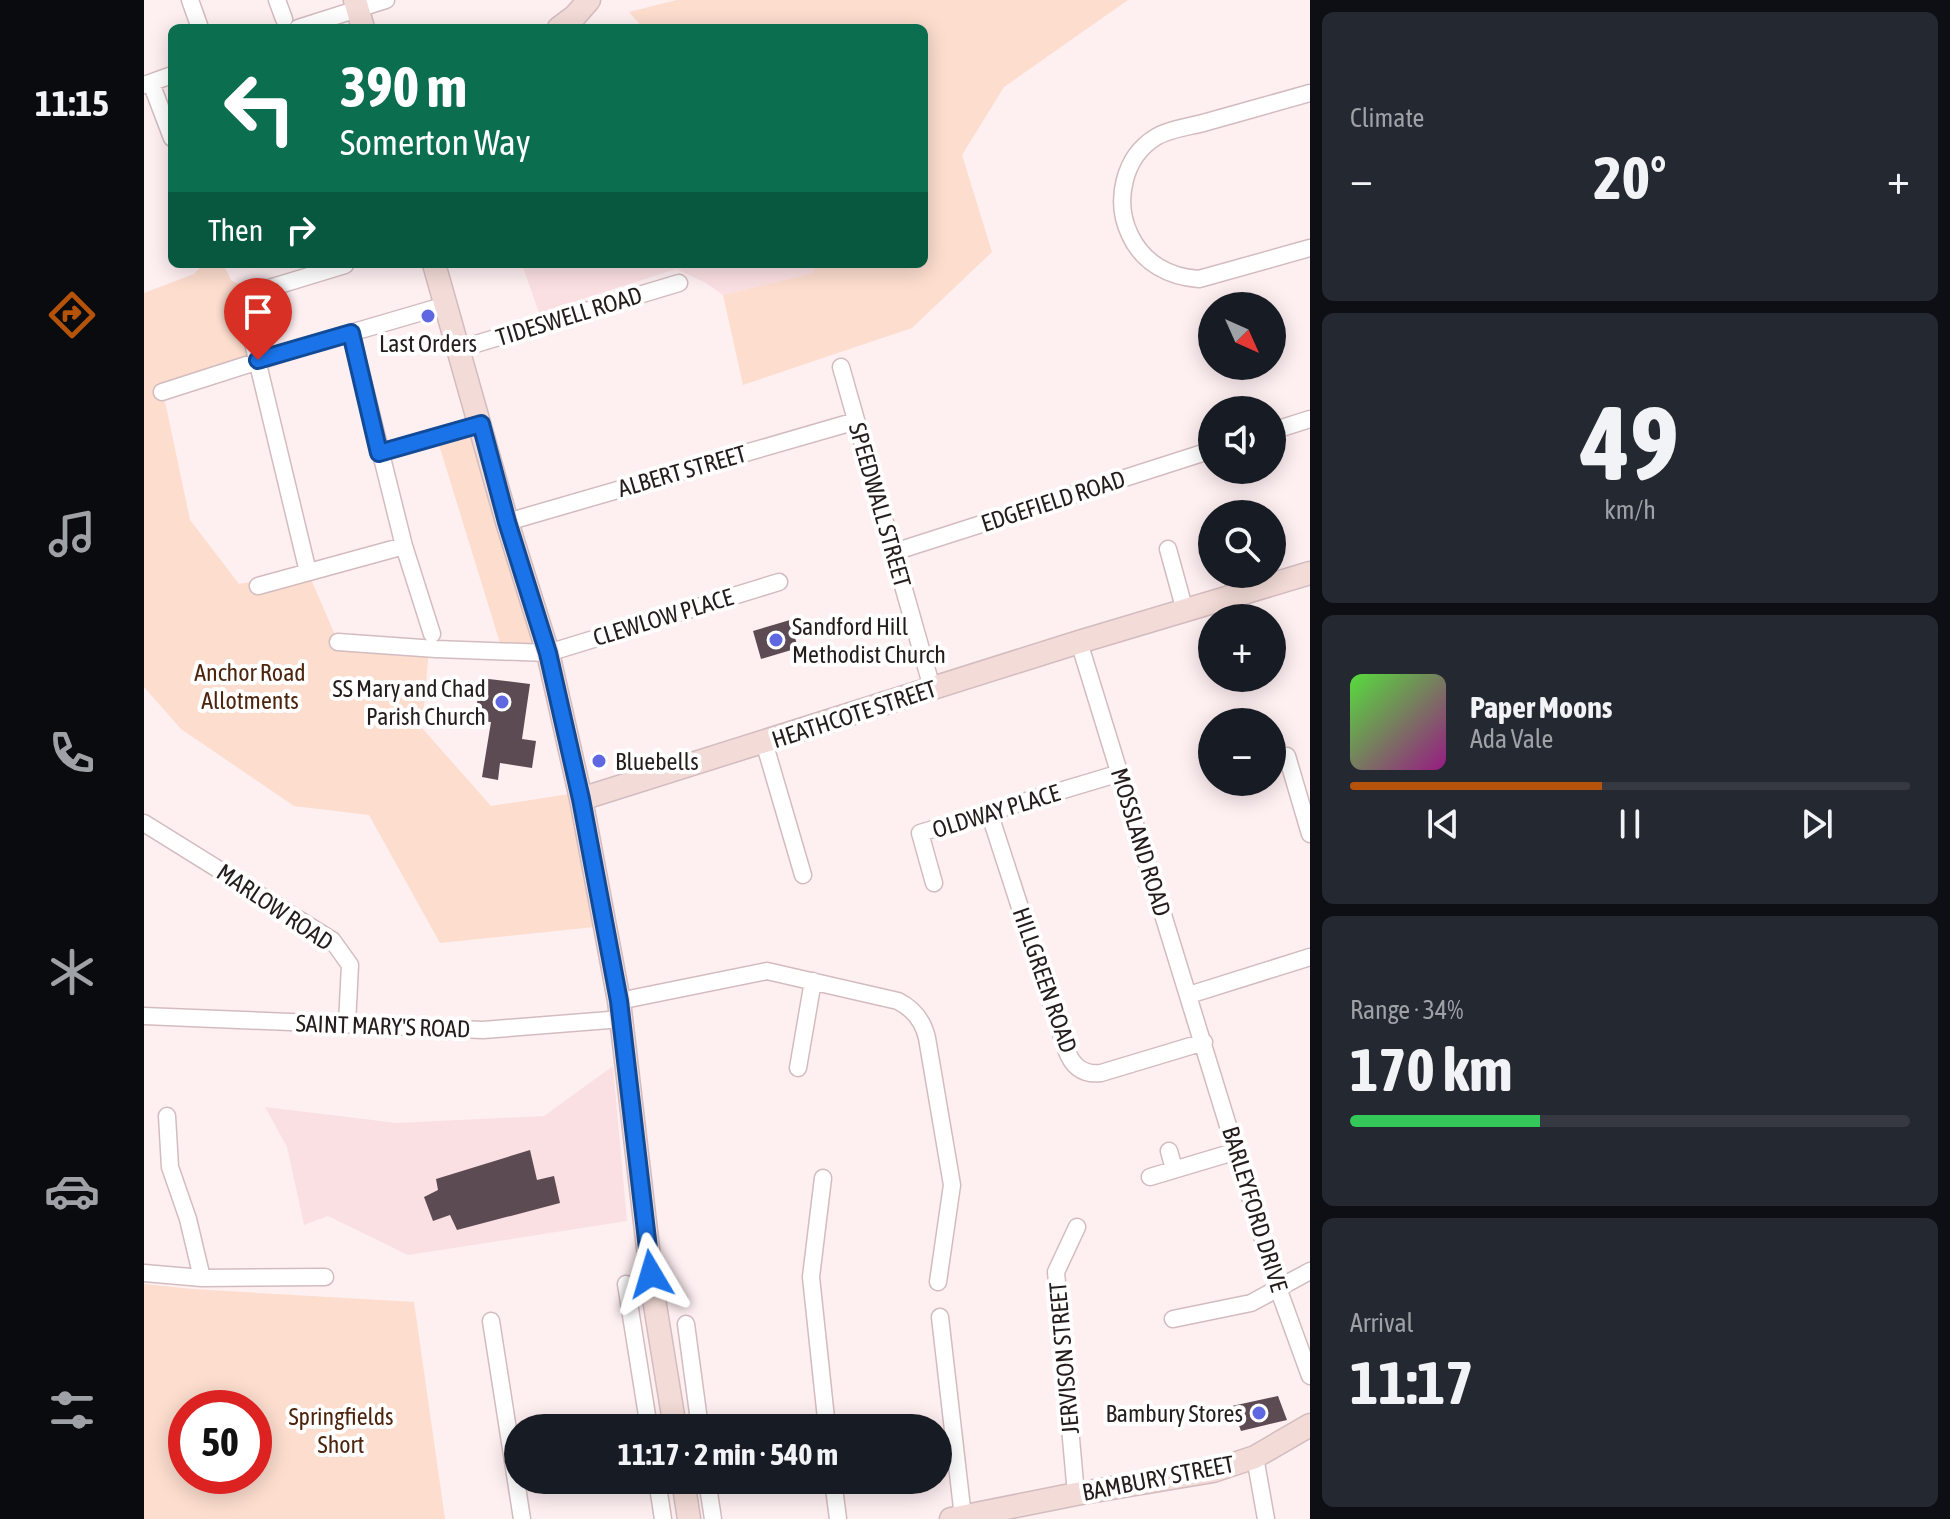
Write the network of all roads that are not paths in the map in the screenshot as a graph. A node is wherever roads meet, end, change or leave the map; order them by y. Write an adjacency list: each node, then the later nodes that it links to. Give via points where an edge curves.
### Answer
1 (190, 0): 6 (street)
2 (277, 0): 7 (street)
3 (386, 0): 5 (street)
4 (589, 0): 8 (main road)
5 (358, 12): 7 (street)
6 (199, 24)
7 (291, 24)
8 (564, 24)
9 (168, 76): 10 (street)
10 (147, 84): 12 (street)
11 (1310, 93): 13 (street, via 1158,135 1138,153 1122,190 1127,229 1140,252 1161,269 1186,278 1199,279)
12 (168, 129)
13 (1310, 248)
14 (335, 268): 20 (street, via 253,293 246,314)
15 (435, 268): 17 (main road)
16 (679, 283): 19 (street, TIDESWELL ROAD)
17 (446, 305): 18 (street); 19 (main road)
18 (351, 333): 20 (street); 27 (street)
19 (459, 349): 25 (main road)
20 (258, 360): 22 (street); 33 (street)
21 (841, 367): 24 (street, SPEEDWALL STREET)
22 (162, 392)
23 (1310, 419): 26 (street)
24 (856, 421): 29 (street, ALBERT STREET); 32 (street, SPEEDWALL STREET)
25 (481, 424): 27 (street); 29 (main road)
26 (1286, 427)
27 (379, 453): 30 (street)
28 (1198, 454): 32 (street, EDGEFIELD ROAD)
29 (507, 522): 41 (main road)
30 (404, 546): 33 (street); 38 (street)
31 (1168, 549): 37 (street)
32 (894, 552): 42 (street, SPEEDWALL STREET)
33 (308, 572): 36 (street)
34 (1310, 573): 37 (main road, HEATHCOTE STREET)
35 (779, 582): 41 (street, CLEWLOW PLACE)
36 (258, 586)
37 (1185, 611): 40 (main road, HEATHCOTE STREET)
38 (432, 634)
39 (338, 642): 41 (street, CLEWLOW PLACE, via 386,638)
40 (1079, 642): 42 (main road, HEATHCOTE STREET); 45 (street, MOSSLAND ROAD)
41 (548, 653): 46 (main road)
42 (932, 688): 43 (main road, HEATHCOTE STREET)
43 (764, 742): 46 (main road, HEATHCOTE STREET); 50 (street)
44 (1286, 755): 49 (street)
45 (1120, 773): 47 (street, OLDWAY PLACE); 54 (street, MOSSLAND ROAD)
46 (581, 799): 55 (main road)
47 (989, 812): 51 (street, OLDWAY PLACE, via 920,833); 58 (street, HILLGREEN ROAD, via 1076,1066 1101,1073)
48 (144, 823): 57 (street, MARLOW ROAD, via 332,940 350,965)
49 (1310, 834)
50 (803, 875)
51 (934, 883)
52 (1310, 957): 54 (street)
53 (813, 981): 55 (street, SAINT MARY'S ROAD, via 767,971); 59 (street); 70 (street, SAINT MARY'S ROAD, via 898,1001 926,1030 952,1185)
54 (1189, 995): 58 (street, MOSSLAND ROAD)
55 (620, 1010): 57 (street, SAINT MARY'S ROAD, via 483,1030); 82 (main road)
56 (144, 1016): 57 (street, SAINT MARY'S ROAD)
57 (347, 1024)
58 (1204, 1042): 62 (street, BARLEYFORD DRIVE)
59 (798, 1068)
60 (167, 1116): 69 (street, via 170,1167)
61 (1169, 1151): 63 (street)
62 (1237, 1151): 63 (street); 73 (street, BARLEYFORD DRIVE)
63 (1174, 1169): 64 (street)
64 (1150, 1177)
65 (823, 1178): 84 (street, via 811,1277)
66 (1077, 1227): 91 (street, JERVISON STREET, via 1056,1272)
67 (1310, 1271): 73 (street)
68 (144, 1273): 69 (street)
69 (202, 1278): 71 (street)
70 (938, 1282)
71 (316, 1283)
72 (626, 1284): 81 (street)
73 (1278, 1288): 75 (street, via 1251,1303); 80 (street, BARLEYFORD DRIVE)
74 (940, 1317): 92 (street)
75 (1173, 1319)
76 (491, 1321): 79 (street)
77 (686, 1324): 83 (street)
78 (514, 1349): 79 (street)
79 (495, 1352): 93 (street)
80 (1310, 1376)
81 (647, 1414)
82 (673, 1414)
83 (698, 1414)
84 (826, 1414)
85 (1310, 1425): 86 (main road, BAMBURY STREET)
86 (1255, 1457): 91 (main road, BAMBURY STREET, via 1213,1471); 98 (street)
87 (659, 1494): 94 (street)
88 (685, 1494): 95 (main road)
89 (709, 1494): 96 (street)
90 (835, 1494): 97 (street)
91 (1076, 1494): 92 (main road, BAMBURY STREET)
92 (957, 1518)
93 (522, 1519)
94 (663, 1519)
95 (689, 1519)
96 (713, 1519)
97 (838, 1519)
98 (1266, 1519)

